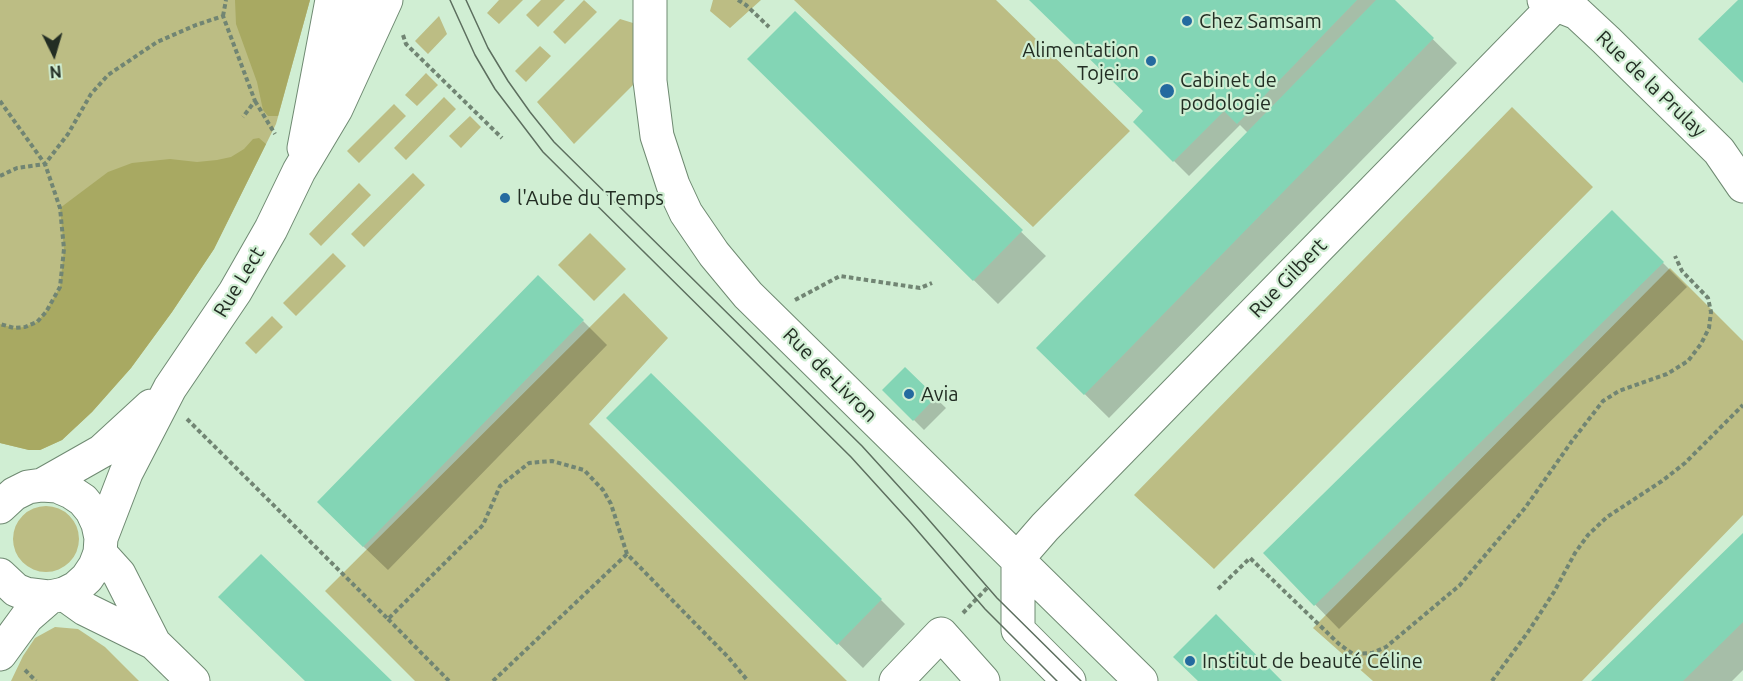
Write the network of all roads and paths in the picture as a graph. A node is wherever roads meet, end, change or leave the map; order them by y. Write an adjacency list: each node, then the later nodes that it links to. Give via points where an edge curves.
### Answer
1 (226, 0): 8 (path)
2 (332, 0): 16 (street, Rue Lect)
3 (359, 0): 16 (street, Rue Lect)
4 (650, 0): 30 (street, Rue de-Livron, via 650,81 657,136 686,213 748,295)
5 (738, 0): 9 (path)
6 (1553, 2): 18 (street, Rue de la Prulay, via 1577,13 1606,40 1719,151); 30 (street, Rue Gilbert)
7 (394, 13): 13 (path, via 406,44); 16 (street, Rue Lect)
8 (224, 16): 11 (path); 15 (path, via 158,42 108,75)
9 (769, 27)
10 (0, 101): 15 (path)
11 (255, 101): 12 (path); 14 (path)
12 (243, 117)
13 (502, 138)
14 (279, 140)
15 (45, 164): 17 (path, via 17,168); 22 (path, via 60,208 64,249 60,287 37,322 14,328)
16 (299, 171): 23 (street, Rue Lect, via 235,292)
17 (0, 176)
18 (1743, 186)
19 (1675, 256): 32 (path, via 1682,271 1708,298 1709,327 1701,344 1688,361 1667,374 1603,401 1525,508 1460,585 1386,647 1353,654 1250,558)
20 (932, 284): 21 (path, via 920,288 840,276)
21 (787, 305)
22 (0, 324)
23 (170, 388): 26 (street, Rue Lect, via 102,451); 28 (street, Rue Lect, via 126,473)
24 (1743, 405): 46 (path, via 1685,463 1607,517 1588,535 1528,632)
25 (187, 419): 34 (path)
26 (23, 482): 27 (street, Rue Lect); 28 (street, via 57,486 83,500 95,517)
27 (0, 507)
28 (100, 545): 33 (street, Rue Lect, via 95,566 87,578 76,588); 36 (street)
29 (627, 554): 34 (path, via 611,504 584,470 552,461 529,463 500,486 483,525); 40 (path); 41 (path)
30 (1018, 558): 35 (path); 44 (street, via 1017,630); 45 (street, Rue de-Livron)
31 (0, 575): 33 (street, via 26,594)
32 (1218, 589)
33 (57, 595): 36 (street); 37 (street, Rue Lect, via 27,617)
34 (388, 619): 39 (path)
35 (941, 634): 42 (street); 43 (street)
36 (154, 643): 38 (street)
37 (0, 654)
38 (193, 681)
39 (449, 681)
40 (493, 681)
41 (748, 681)
42 (896, 681)
43 (983, 681)
44 (1069, 681)
45 (1141, 681)
46 (1492, 681)

